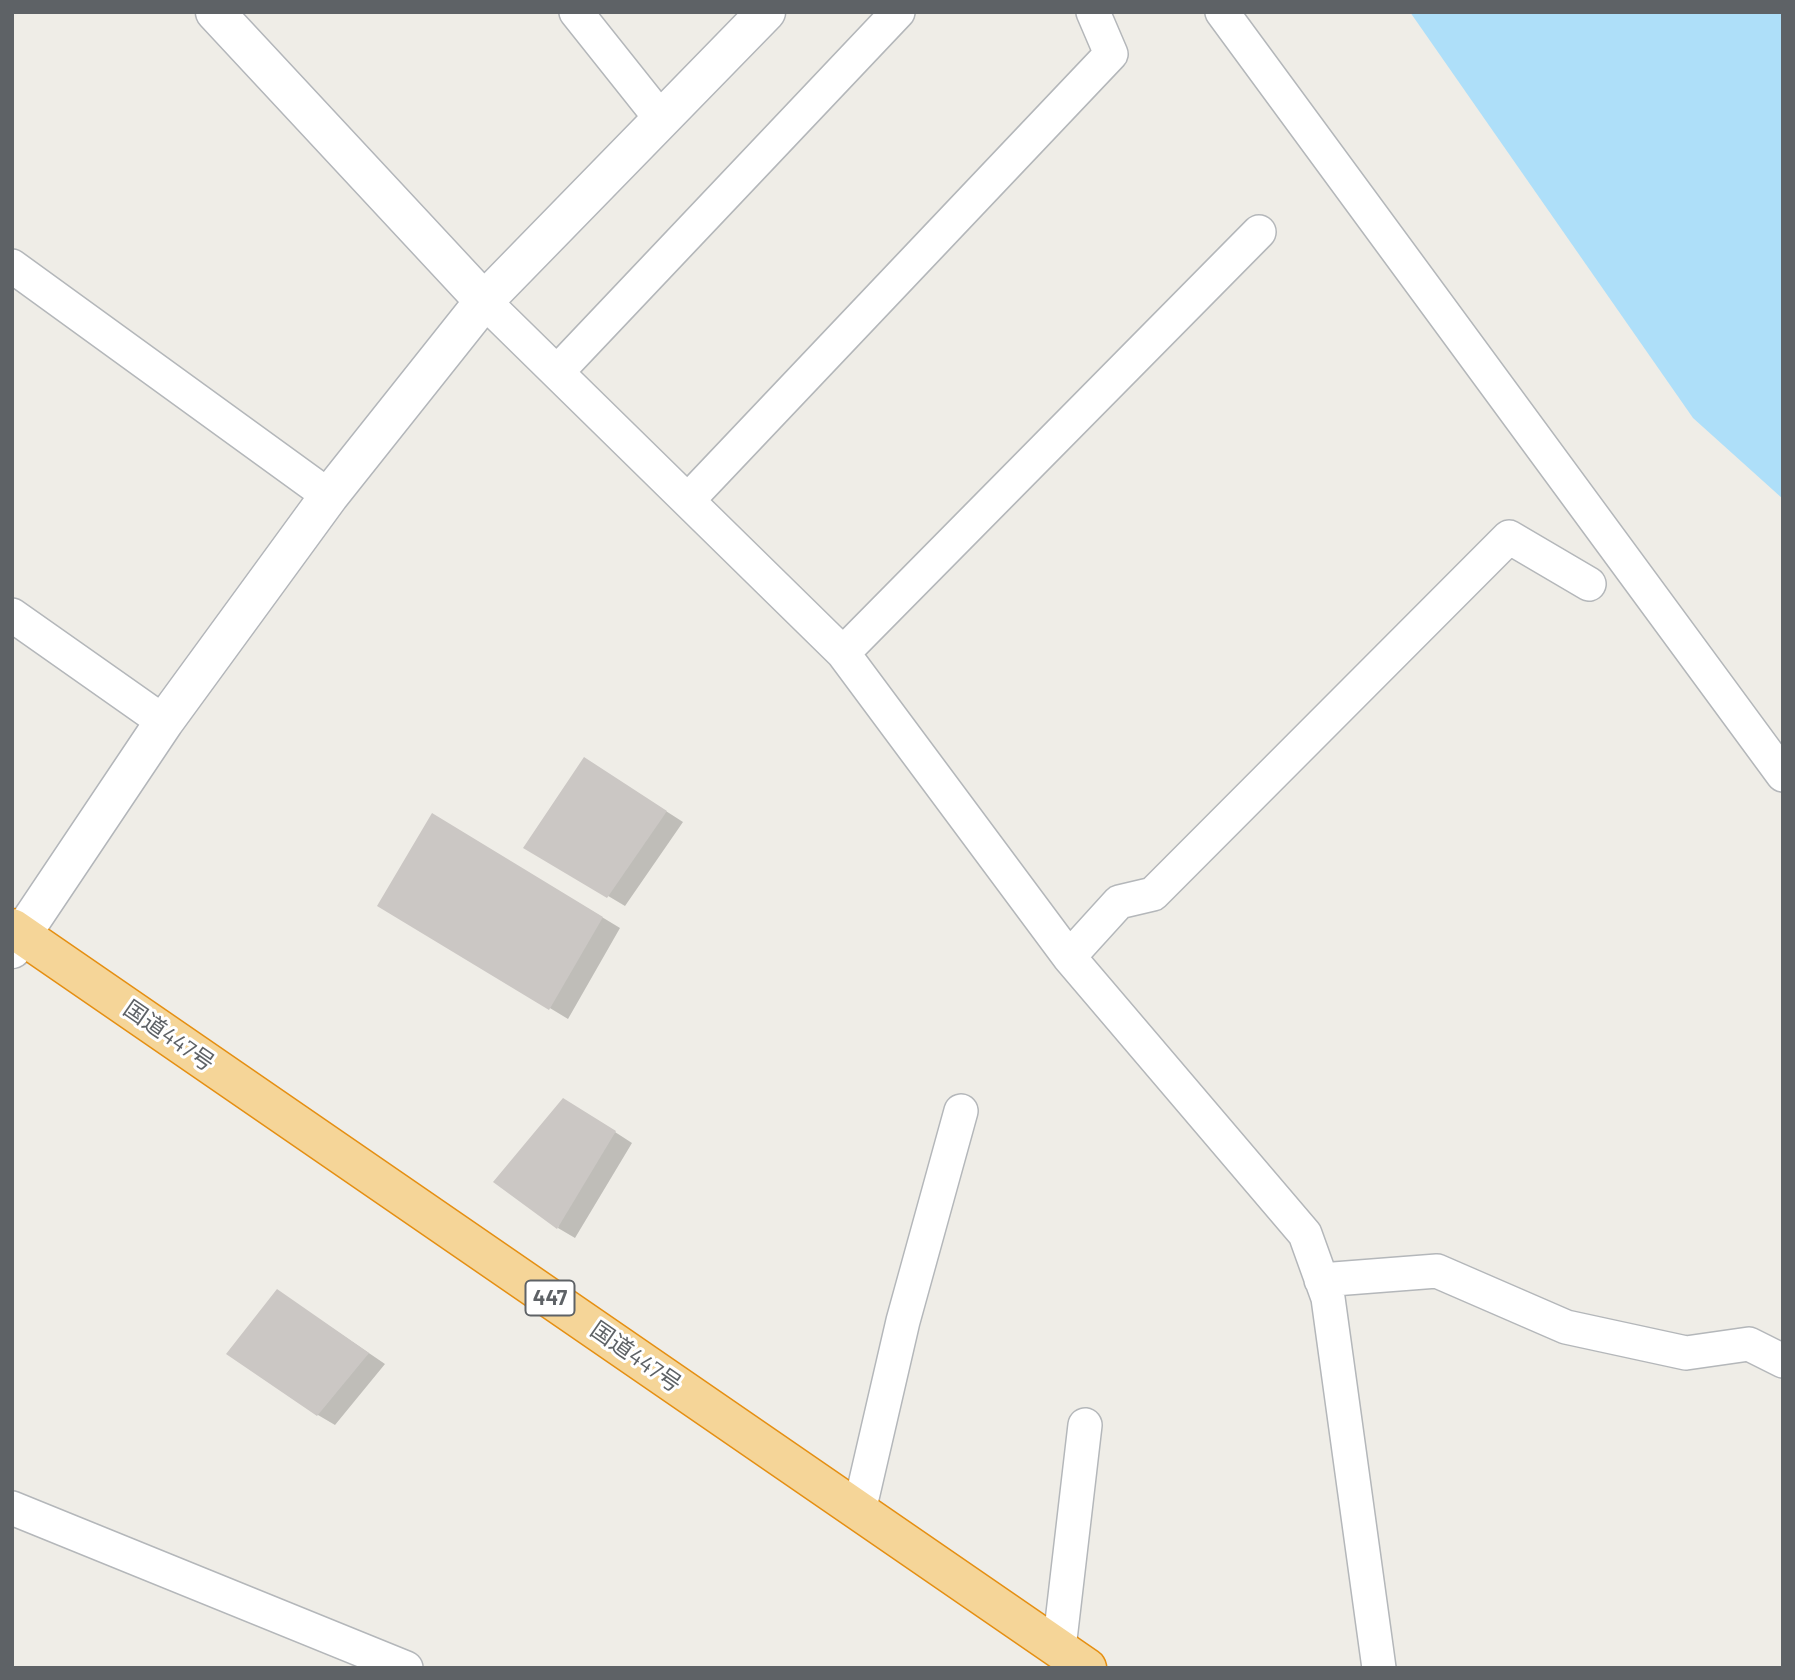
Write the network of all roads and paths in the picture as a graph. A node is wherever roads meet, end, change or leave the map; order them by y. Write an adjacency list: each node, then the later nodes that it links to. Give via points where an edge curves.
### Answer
1 (215, 12): 10 (street)
2 (576, 12): 7 (street)
3 (766, 12): 7 (street)
4 (898, 12): 11 (street)
5 (1093, 12): 13 (street, via 1111,54)
6 (1222, 12): 18 (street)
7 (662, 120): 10 (street)
8 (1259, 232): 16 (street)
9 (12, 266): 12 (street)
10 (484, 302): 11 (street); 12 (street)
11 (558, 371): 13 (street)
12 (328, 496): 17 (street)
13 (689, 499): 16 (street)
14 (1590, 584): 20 (street, via 1509,537 1153,894 1119,902)
15 (12, 615): 17 (street)
16 (843, 653): 20 (street)
17 (164, 722): 19 (street)
18 (1783, 775)
19 (15, 937): 26 (highway, 国道447号 / 447)
20 (1069, 957): 22 (street, via 1305,1234)
21 (961, 1111): 26 (street, via 902,1321)
22 (1321, 1280): 23 (street, via 1437,1271 1566,1327 1686,1353 1749,1344); 29 (street, via 1328,1298)
23 (1783, 1361)
24 (1085, 1425): 27 (street)
25 (12, 1508): 28 (street)
26 (859, 1511): 27 (highway, 国道447号 / 447)
27 (1073, 1658)
28 (406, 1668)
29 (1379, 1668)

